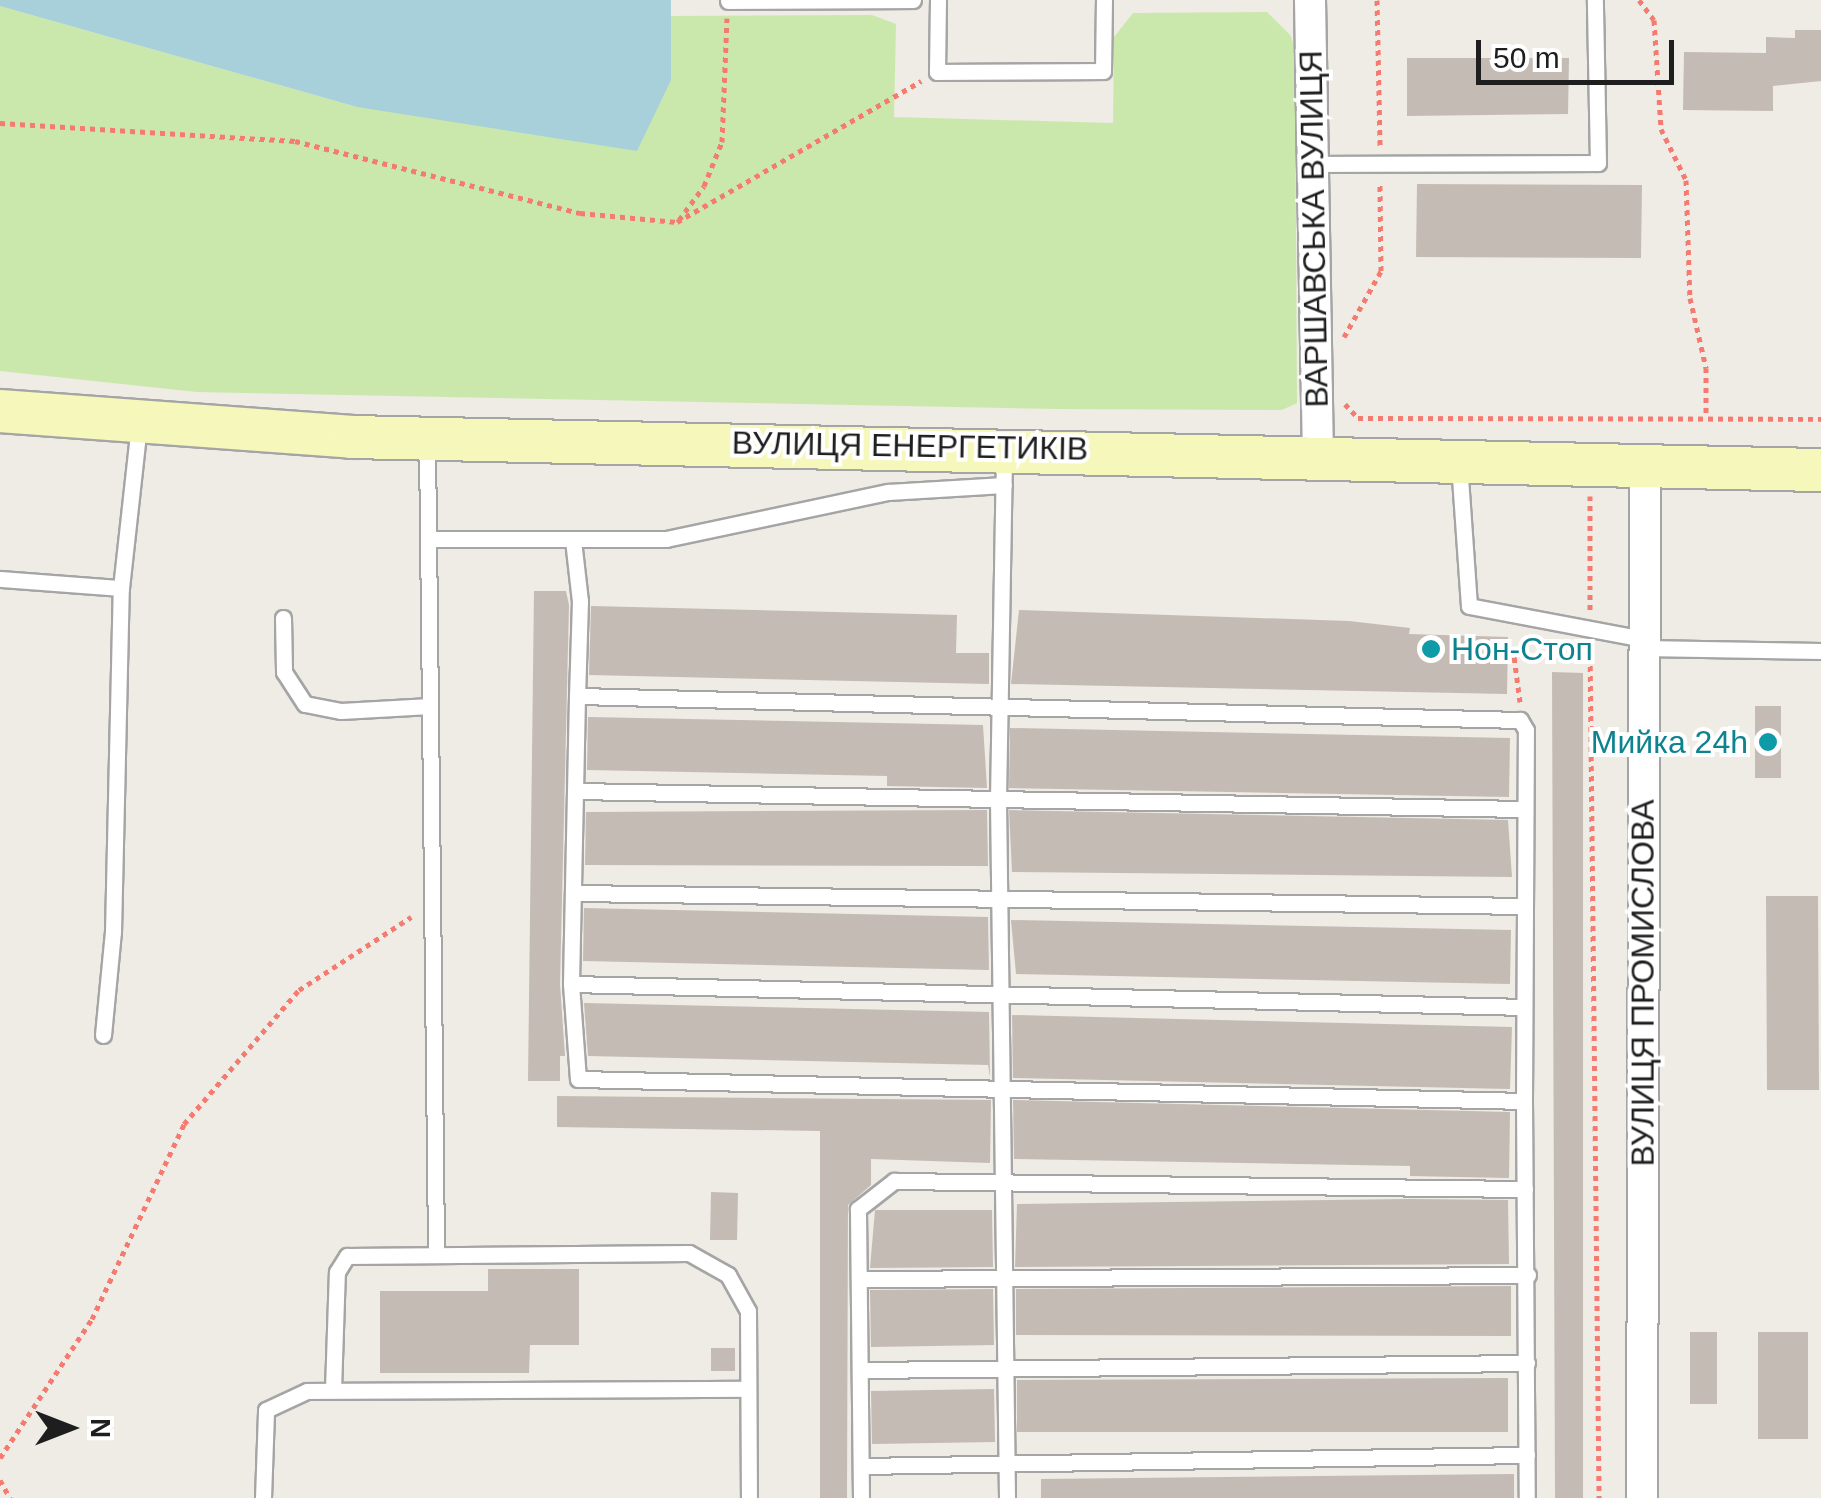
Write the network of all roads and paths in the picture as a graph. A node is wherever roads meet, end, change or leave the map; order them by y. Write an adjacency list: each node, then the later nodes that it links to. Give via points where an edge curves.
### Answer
1 (913, 0): 7 (lane)
2 (938, 0): 8 (lane)
3 (1104, 0): 8 (lane, via 1104,71)
4 (1310, 0): 10 (street, ВАРШАВСЬКА ВУЛИЦЯ)
5 (1595, 0): 10 (lane, via 1598,162)
6 (1639, 0): 14 (path, via 1654,20 1662,129 1686,180 1690,298 1706,368)
7 (728, 1): 11 (path, via 722,142 704,186)
8 (937, 72): 11 (path)
9 (0, 123): 11 (path, via 295,142 580,213)
10 (1312, 164): 19 (street, ВАРШАВСЬКА ВУЛИЦЯ)
11 (678, 222)
12 (1338, 396): 15 (path, via 1358,418)
13 (0, 410): 17 (main road, ВУЛИЦЯ ЕНЕРГЕТИКІВ)
14 (1706, 417): 15 (path); 16 (path)
15 (1590, 418): 22 (path)
16 (1821, 419)
17 (139, 425): 18 (main road, ВУЛИЦЯ ЕНЕРГЕТИКІВ); 28 (lane)
18 (427, 438): 21 (main road, ВУЛИЦЯ ЕНЕРГЕТИКІВ); 25 (lane)
19 (1318, 458): 20 (main road, ВУЛИЦЯ ЕНЕРГЕТИКІВ); 21 (main road, ВУЛИЦЯ ЕНЕРГЕТИКІВ)
20 (1459, 463): 22 (main road, ВУЛИЦЯ ЕНЕРГЕТИКІВ); 30 (lane, via 1469,606)
21 (1004, 466): 26 (lane, via 666,538); 36 (lane)
22 (1590, 466): 23 (main road, ВУЛИЦЯ ЕНЕРГЕТИКІВ); 30 (path)
23 (1645, 467): 24 (main road, ВУЛИЦЯ ЕНЕРГЕТИКІВ); 32 (street, ВУЛИЦЯ ПРОМИСЛОВА)
24 (1821, 470)
25 (428, 539): 26 (lane); 35 (lane)
26 (573, 540): 34 (lane, via 580,601)
27 (0, 579): 28 (lane)
28 (121, 588): 48 (lane, via 113,932)
29 (283, 618): 35 (lane, via 284,672 305,704 342,711)
30 (1590, 631): 32 (lane); 73 (path)
31 (1536, 634): 37 (path, via 1514,656)
32 (1643, 644): 33 (lane); 74 (street, ВУЛИЦЯ ПРОМИСЛОВА)
33 (1821, 652)
34 (577, 696): 36 (lane); 38 (lane)
35 (430, 706): 44 (lane)
36 (1000, 707): 37 (lane, via 1514,718); 39 (lane)
37 (1524, 724): 40 (lane)
38 (576, 792): 39 (lane); 41 (lane)
39 (998, 800): 40 (lane); 42 (lane)
40 (1524, 809): 43 (lane)
41 (573, 893): 42 (lane); 45 (lane)
42 (999, 895): 43 (lane); 46 (lane)
43 (1523, 906): 47 (lane)
44 (432, 907): 53 (lane); 63 (path, via 377,934 299,990 184,1124 92,1319)
45 (570, 984): 46 (lane); 49 (lane, via 573,1073 584,1082)
46 (1001, 994): 47 (lane); 49 (lane)
47 (1523, 1008): 50 (lane)
48 (104, 1034)
49 (1001, 1086): 50 (lane); 51 (lane)
50 (1524, 1101): 52 (lane)
51 (1004, 1182): 52 (lane); 55 (lane, via 894,1181 858,1210); 56 (lane)
52 (1524, 1188): 54 (lane)
53 (436, 1253): 60 (lane, via 678,1251 699,1257 728,1275 746,1301); 61 (lane, via 357,1254 340,1263)
54 (1528, 1275): 56 (lane); 57 (lane)
55 (860, 1279): 56 (lane); 59 (lane)
56 (1006, 1279): 58 (lane)
57 (1527, 1363): 58 (lane); 62 (lane)
58 (1007, 1368): 59 (lane); 64 (lane)
59 (860, 1370): 65 (lane)
60 (748, 1389): 61 (lane); 69 (lane)
61 (332, 1390): 68 (lane, via 285,1396 266,1410)
62 (1527, 1455): 64 (lane); 72 (lane)
63 (0, 1458)
64 (1007, 1465): 65 (lane); 71 (lane)
65 (861, 1466): 70 (lane)
66 (0, 1480): 67 (path)
67 (10, 1498)
68 (263, 1498)
69 (749, 1498)
70 (861, 1498)
71 (1007, 1498)
72 (1527, 1498)
73 (1598, 1498)
74 (1642, 1498)

